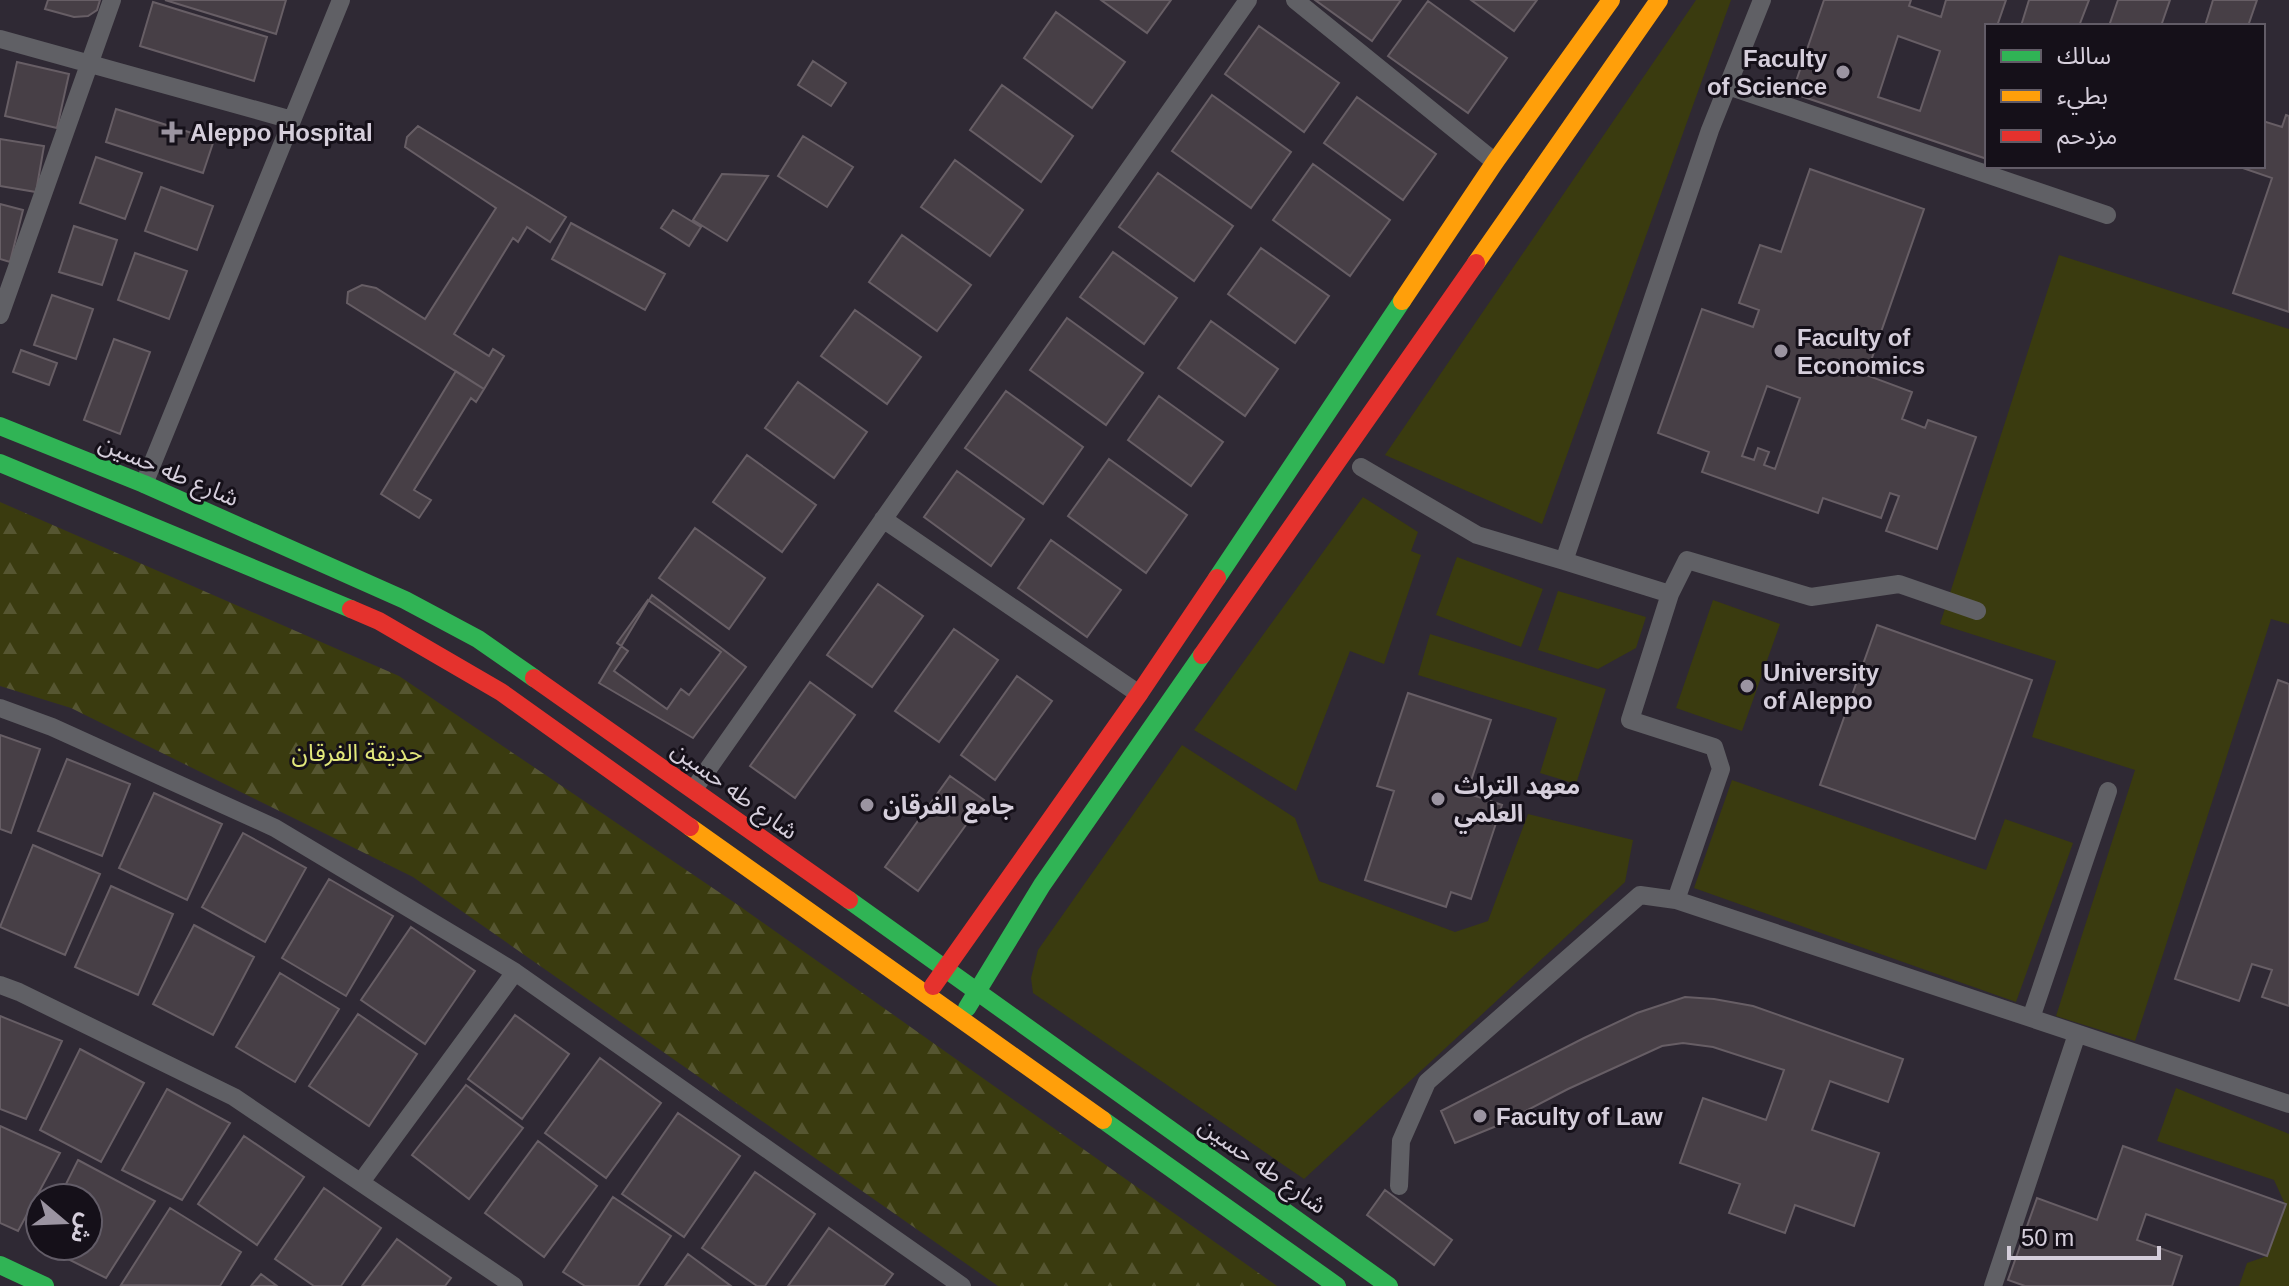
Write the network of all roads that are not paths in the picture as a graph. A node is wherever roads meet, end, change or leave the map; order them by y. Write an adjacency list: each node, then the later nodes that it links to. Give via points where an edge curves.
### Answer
1 (112, 0): 9 (street)
2 (341, 0): 11 (street)
3 (1248, 0): 19 (street)
4 (1295, 0): 12 (street)
5 (1611, 0): 12 (main road)
6 (1659, 0): 31 (main road, via 1042,885)
7 (1762, 0): 10 (street)
8 (0, 39): 9 (street)
9 (90, 62): 11 (street); 14 (street)
10 (1728, 86): 13 (street); 20 (street)
11 (292, 120): 18 (street)
12 (1495, 162): 23 (main road)
13 (2107, 215)
14 (0, 315)
15 (0, 426): 18 (main road, شارع طه حسين)
16 (0, 463): 32 (main road, via 379,621 501,692)
17 (1361, 467): 20 (street, via 1477,535)
18 (144, 484): 25 (main road, شارع طه حسين, via 405,600 478,639)
19 (883, 519): 23 (street); 25 (street)
20 (1564, 561): 21 (street)
21 (1670, 594): 22 (street, via 1687,560 1811,597 1899,584); 27 (street, via 1630,720 1714,747 1721,769)
22 (1977, 611)
23 (1139, 694): 28 (main road)
24 (0, 708): 29 (street, via 275,828)
25 (694, 789): 28 (main road, شارع طه حسين)
26 (2108, 791): 33 (street)
27 (1676, 900): 33 (street); 38 (street, via 1640,895 1427,1082 1401,1141)
28 (944, 970): 31 (main road, شارع طه حسين); 32 (main road)
29 (515, 972): 37 (street); 42 (street)
30 (0, 985): 37 (street, via 234,1097)
31 (977, 993): 34 (main road); 44 (main road, شارع طه حسين)
32 (926, 997): 34 (main road)
33 (2031, 1018): 35 (street)
34 (959, 1020): 43 (main road)
35 (2077, 1034): 36 (street); 45 (street)
36 (2289, 1104)
37 (361, 1182): 41 (street)
38 (1399, 1186)
39 (0, 1265): 40 (main road)
40 (45, 1286)
41 (514, 1286)
42 (962, 1286)
43 (1337, 1286)
44 (1389, 1286)
45 (1993, 1286)

